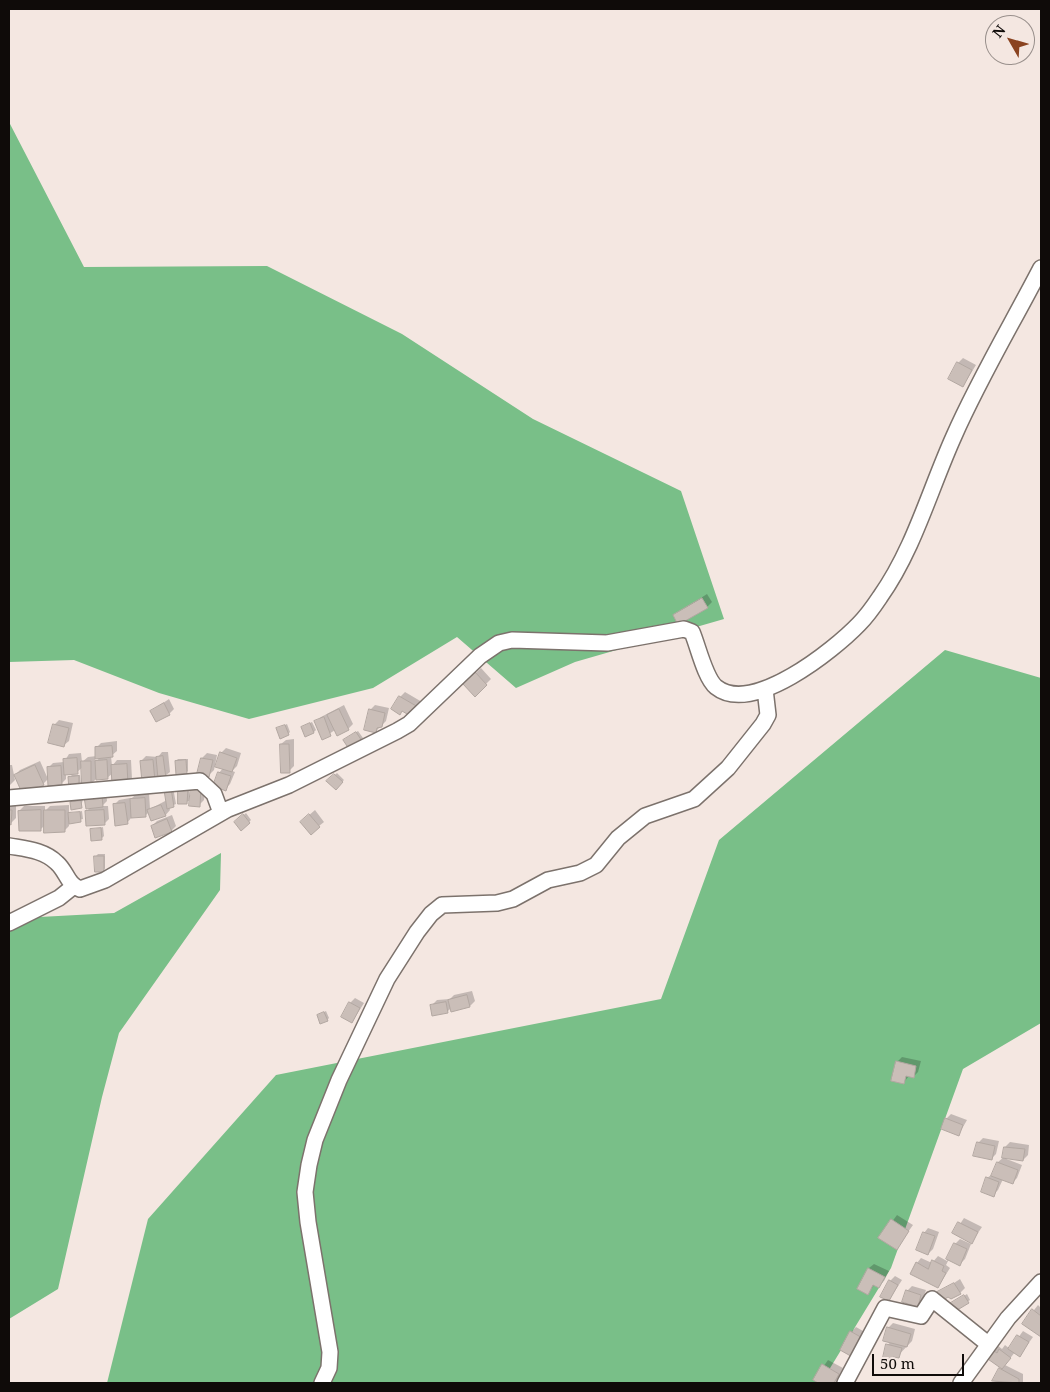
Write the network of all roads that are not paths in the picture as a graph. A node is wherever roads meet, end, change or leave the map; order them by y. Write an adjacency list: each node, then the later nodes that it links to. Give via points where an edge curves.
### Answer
1 (1041, 268): 2 (street, via 957,428 922,517 887,586 847,636 785,681)
2 (766, 689): 4 (street, via 730,694 716,687 709,678 692,632 684,628 607,643 512,640 499,643 480,656 409,724 289,785); 10 (street, via 768,715 763,724 728,768 694,799 645,816 618,838 596,865 580,873 548,880 513,899 497,903 442,905 417,932 387,979 339,1080 315,1140 304,1192 330,1352 329,1368)
3 (9, 798): 4 (street, via 200,781 214,794)
4 (221, 813): 6 (street, via 105,880 80,889)
5 (9, 846): 6 (street, via 45,853 58,863)
6 (74, 886): 7 (street, via 59,898)
7 (9, 923)
8 (1041, 1282): 9 (street)
9 (988, 1344): 11 (street, via 932,1299 921,1316 885,1308); 12 (street)
10 (322, 1383)
11 (846, 1383)
12 (961, 1383)

